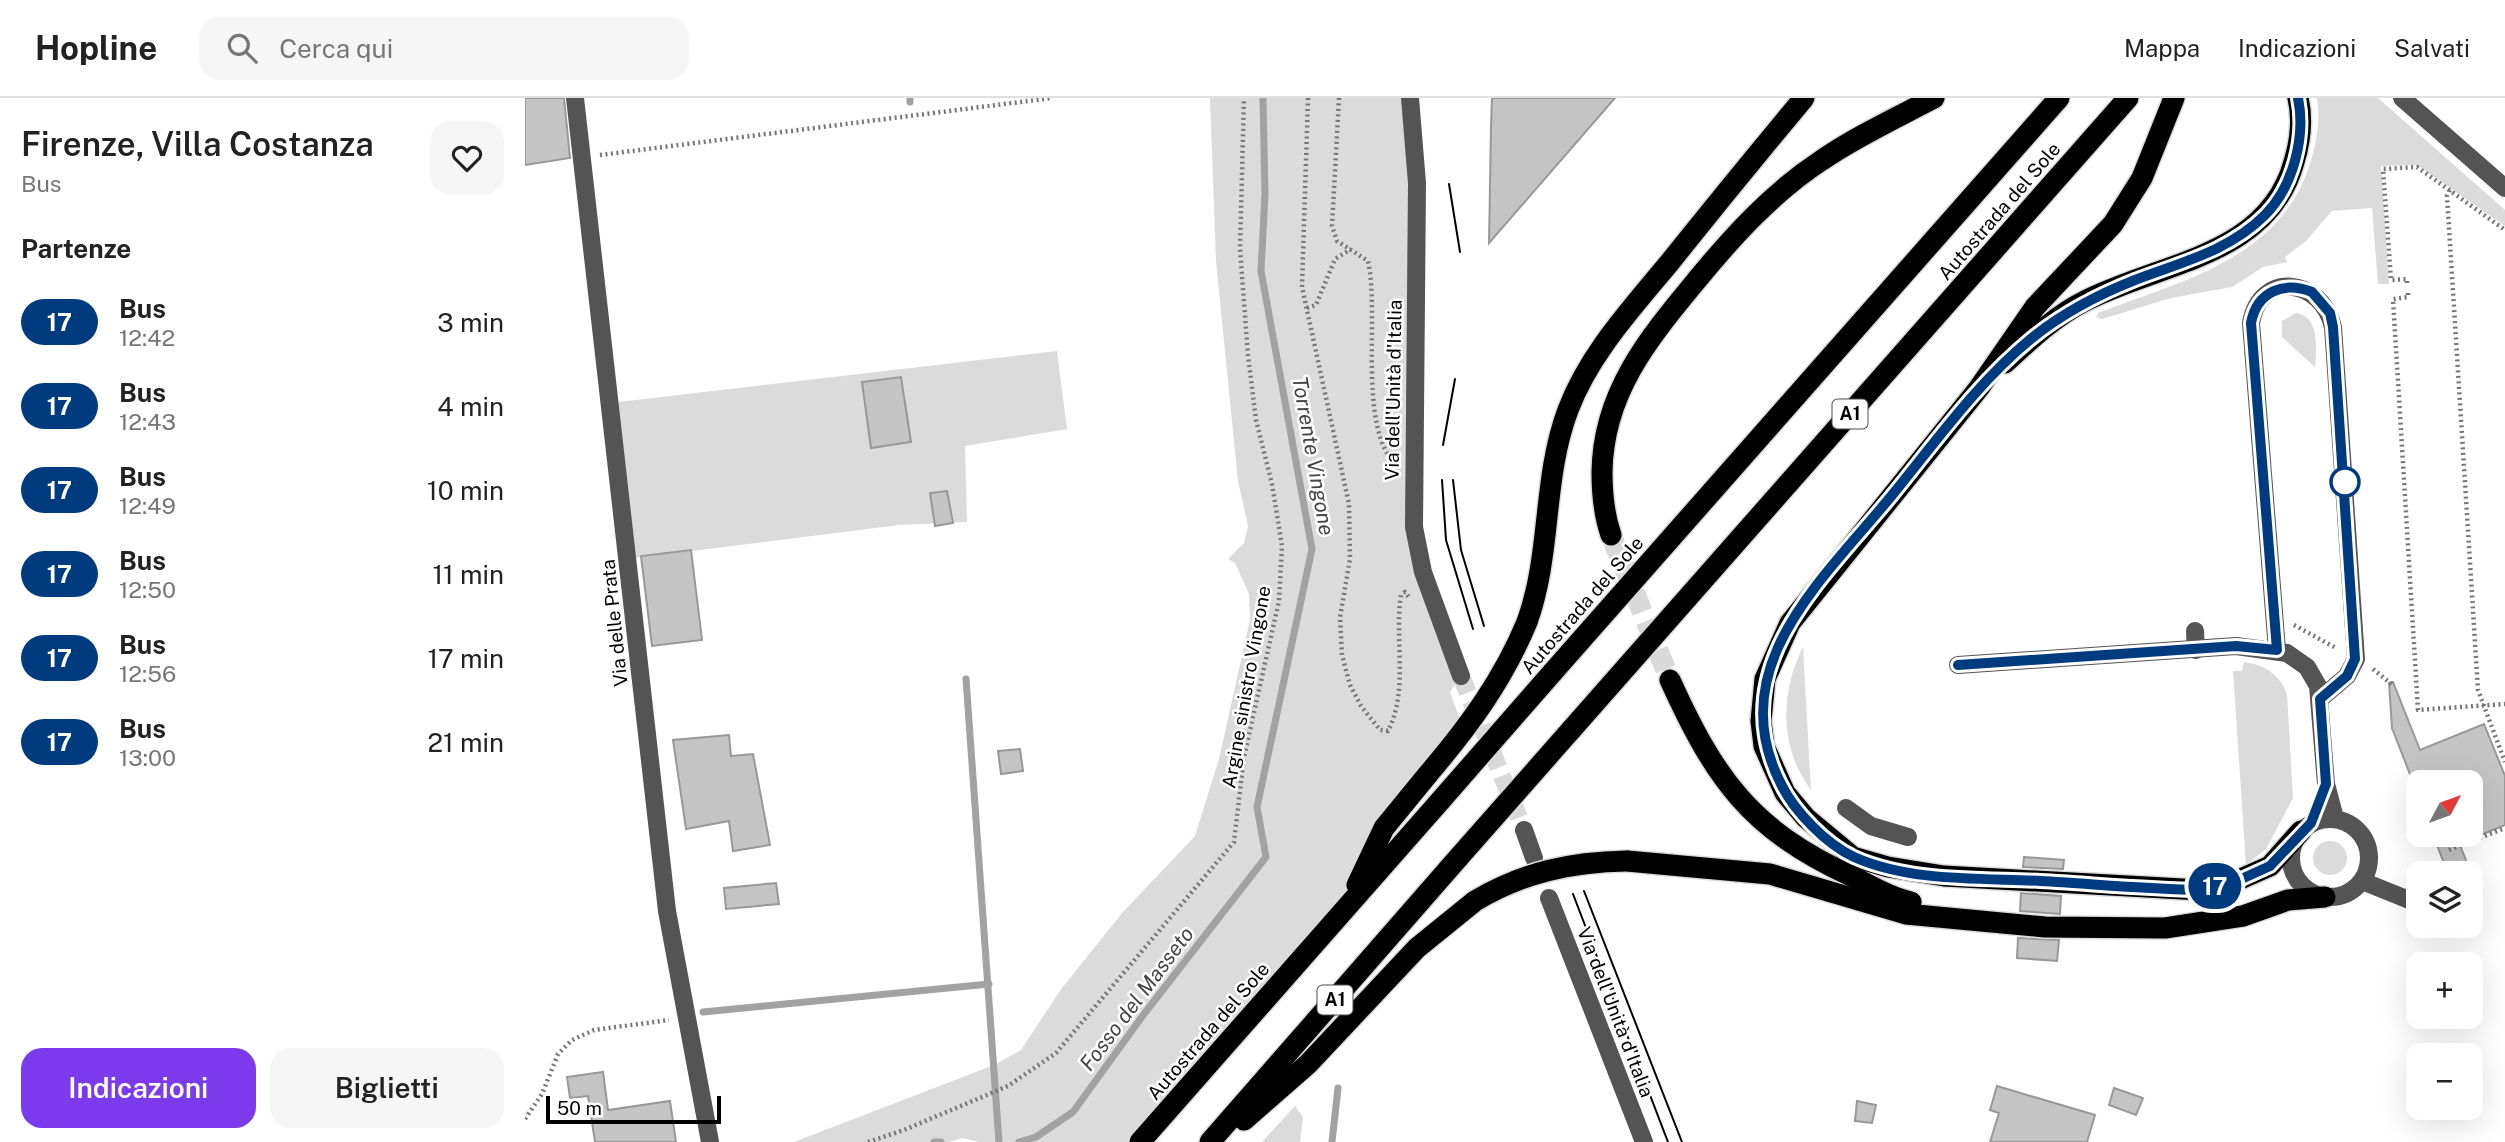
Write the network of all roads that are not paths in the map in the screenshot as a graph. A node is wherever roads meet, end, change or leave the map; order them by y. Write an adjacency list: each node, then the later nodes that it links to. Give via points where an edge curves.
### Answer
1 (575, 98): 31 (street, Via delle Prata, via 667,911)
2 (1410, 98): 15 (street, Via dell'Unità d'Italia, via 1417,183 1414,527 1423,572)
3 (1804, 98): 29 (highway, bridge, via 1625,317 1584,376 1555,454 1541,578 1527,622 1485,704 1384,828)
4 (1934, 98): 12 (highway, via 1820,161 1765,205 1717,255 1645,344 1620,386 1606,433 1602,482)
5 (2059, 98): 29 (highway, Autostrada del Sole, bridge)
6 (2128, 98): 33 (highway, Autostrada del Sole / A1, bridge)
7 (2174, 98): 11 (highway, via 2127,204 2096,244 2035,307)
8 (2298, 98): 11 (highway, via 2300,127 2291,173 2280,196 2252,228 2215,251 2085,301 2029,340)
9 (2402, 98): 10 (street)
10 (2505, 188)
11 (1979, 388): 21 (highway, via 1779,642 1765,679 1761,721 1764,746 1785,793 1806,818 1853,857 1944,877 2201,890 2270,866)
12 (1611, 535)
13 (2277, 650): 14 (street, via 2196,640); 17 (street, via 2295,656 2307,667); 17 (street, via 2251,323 2268,293 2300,287 2322,301 2333,327 2355,659 2347,676)
14 (1958, 665)
15 (1461, 676)
16 (1670, 680): 30 (highway, via 1721,776 1758,818 1790,844 1906,901)
17 (2320, 699): 18 (street)
18 (2326, 784): 20 (street); 21 (street)
19 (1846, 808): 23 (street, via 1871,826)
20 (2335, 818): 21 (street); 25 (street, via 2351,825 2365,841 2369,861)
21 (2306, 827): 26 (street, via 2291,855 2292,868 2305,888)
22 (1524, 830): 24 (street)
23 (1908, 837)
24 (1534, 858)
25 (2362, 881): 26 (street, via 2346,894); 28 (street)
26 (2325, 897): 30 (highway, via 2288,900 2243,916 2165,928)
27 (1549, 898): 35 (street, Via dell'Unità d'Italia)
28 (2406, 899)
29 (1346, 910): 32 (highway, Autostrada del Sole)
30 (2045, 927): 34 (highway, bridge, via 1906,914 1770,874 1627,861 1551,868 1475,901 1417,948 1308,1064)
31 (711, 1142)
32 (1140, 1142)
33 (1210, 1142)
34 (1219, 1142)
35 (1644, 1142)

